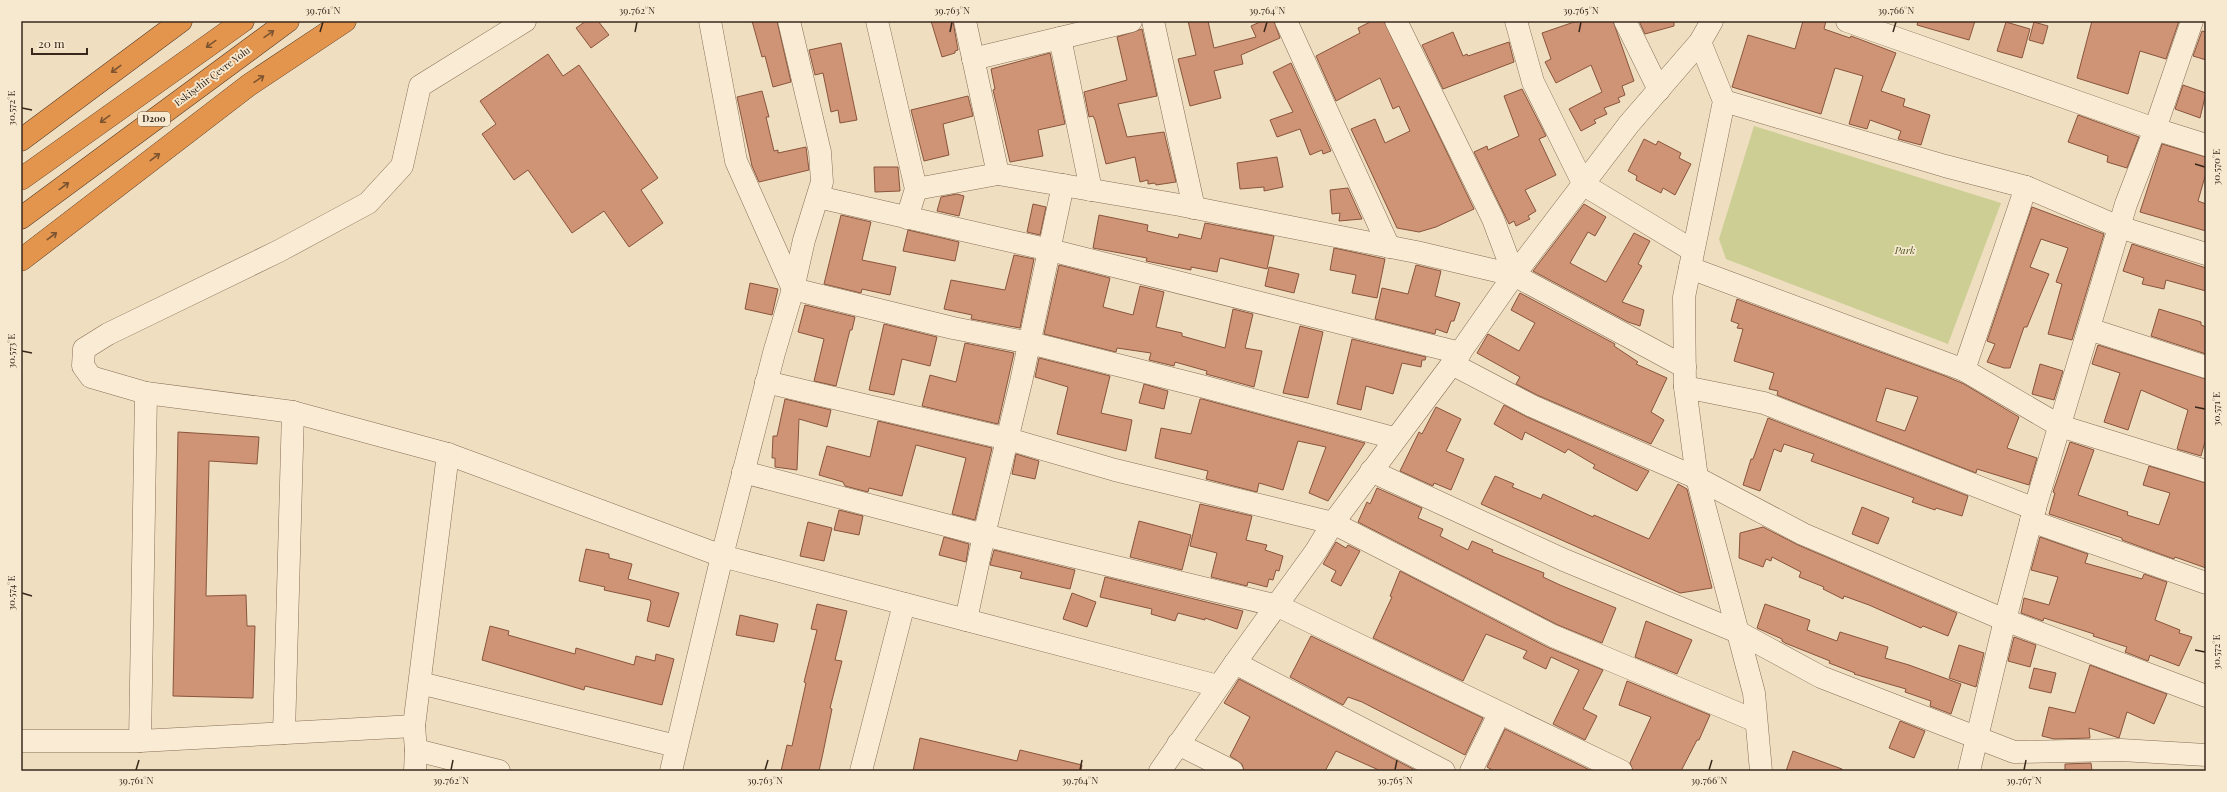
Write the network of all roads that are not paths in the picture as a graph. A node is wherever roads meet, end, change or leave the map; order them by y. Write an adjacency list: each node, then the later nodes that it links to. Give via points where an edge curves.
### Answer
1 (181, 21): 25 (highway, one-way to 25)
2 (242, 21): 28 (highway, D200, one-way to 28)
3 (288, 21): 36 (highway, Eskişehir Çevre Yolu / D200, one-way to 3)
4 (345, 21): 43 (highway, one-way to 4, via 249,85)
5 (525, 21): 53 (street, via 420,86 402,166 368,203 280,251 108,334 84,349 83,366 91,376)
6 (710, 21): 45 (street, via 736,161)
7 (789, 21): 34 (street, via 820,152 822,182)
8 (877, 21): 32 (street)
9 (965, 21): 21 (street)
10 (1131, 21): 19 (street)
11 (1153, 21): 35 (street)
12 (1286, 21): 39 (street)
13 (1396, 21): 44 (street, via 1493,219)
14 (1516, 21): 30 (street, via 1533,82)
15 (1624, 21): 22 (street)
16 (1712, 21): 20 (street)
17 (1847, 21): 24 (street)
18 (2191, 24): 24 (street)
19 (1060, 38): 21 (street); 33 (street)
20 (1700, 42): 22 (street); 23 (street)
21 (973, 59): 27 (street)
22 (1659, 90): 30 (street, via 1629,124)
23 (1724, 101): 31 (street); 42 (street)
24 (2155, 129): 26 (street); 38 (street)
25 (21, 140)
26 (2206, 145)
27 (998, 174): 29 (street); 32 (street)
28 (21, 180)
29 (1063, 185): 33 (street); 40 (street)
30 (1584, 185): 42 (street); 44 (street)
31 (2026, 187): 38 (street); 50 (street)
32 (916, 189): 37 (street)
33 (1091, 190): 35 (street)
34 (818, 197): 37 (street); 45 (street, via 804,240)
35 (1194, 208): 39 (street)
36 (21, 218)
37 (907, 218): 40 (street)
38 (2119, 227): 41 (street); 46 (street)
39 (1389, 247): 44 (street)
40 (1050, 250): 47 (street); 48 (street)
41 (2206, 254)
42 (1691, 259): 50 (street); 51 (street, via 1684,297)
43 (21, 260)
44 (1514, 275): 48 (street); 51 (street)
45 (793, 289): 47 (street, via 953,328); 52 (street)
46 (2089, 329): 49 (street); 55 (street)
47 (1030, 343): 56 (street); 57 (street)
48 (1456, 358): 56 (street); 62 (street, via 1532,406)
49 (2206, 367)
50 (1964, 370): 55 (street)
51 (1685, 377): 62 (street); 63 (street, via 1764,403)
52 (766, 382): 57 (street); 61 (street)
53 (146, 393): 54 (street); 83 (street)
54 (293, 412): 58 (street); 80 (street)
55 (2060, 426): 60 (street); 63 (street)
56 (1394, 438): 59 (street)
57 (1008, 439): 64 (street, via 1115,470); 65 (street)
58 (448, 454): 66 (street); 74 (street)
59 (1371, 471): 64 (street); 72 (street, via 1564,560)
60 (2206, 471)
61 (743, 472): 65 (street); 66 (street)
62 (1697, 478): 71 (street, via 1803,534); 72 (street)
63 (2033, 515): 67 (street); 71 (street)
64 (1333, 523): 69 (street); 78 (street, via 1553,636)
65 (984, 535): 69 (street); 70 (street)
66 (722, 556): 68 (street); 85 (street)
67 (2206, 584)
68 (904, 604): 70 (street); 91 (street)
69 (1278, 606): 73 (street); 77 (street)
70 (966, 620): 75 (street)
71 (2005, 620): 76 (street); 81 (street)
72 (1738, 632): 78 (street, via 1754,693); 81 (street, via 1821,677)
73 (1234, 663): 75 (street); 94 (street)
74 (420, 683): 79 (street); 85 (street)
75 (1218, 686): 84 (street)
76 (2206, 696)
77 (1499, 714): 95 (street); 96 (street)
78 (1756, 721): 97 (street)
79 (414, 726): 80 (street); 86 (street)
80 (284, 733): 83 (street)
81 (1978, 739): 87 (street, via 2014,752 2121,750); 98 (street)
82 (21, 741): 83 (street)
83 (140, 741)
84 (1178, 744): 92 (street); 93 (street)
85 (676, 746): 90 (street)
86 (416, 750): 88 (street); 89 (street)
87 (2206, 755)
88 (415, 771)
89 (499, 771)
90 (671, 771)
91 (861, 771)
92 (1160, 771)
93 (1232, 771)
94 (1444, 771)
95 (1471, 771)
96 (1621, 771)
97 (1761, 771)
98 (1969, 771)

